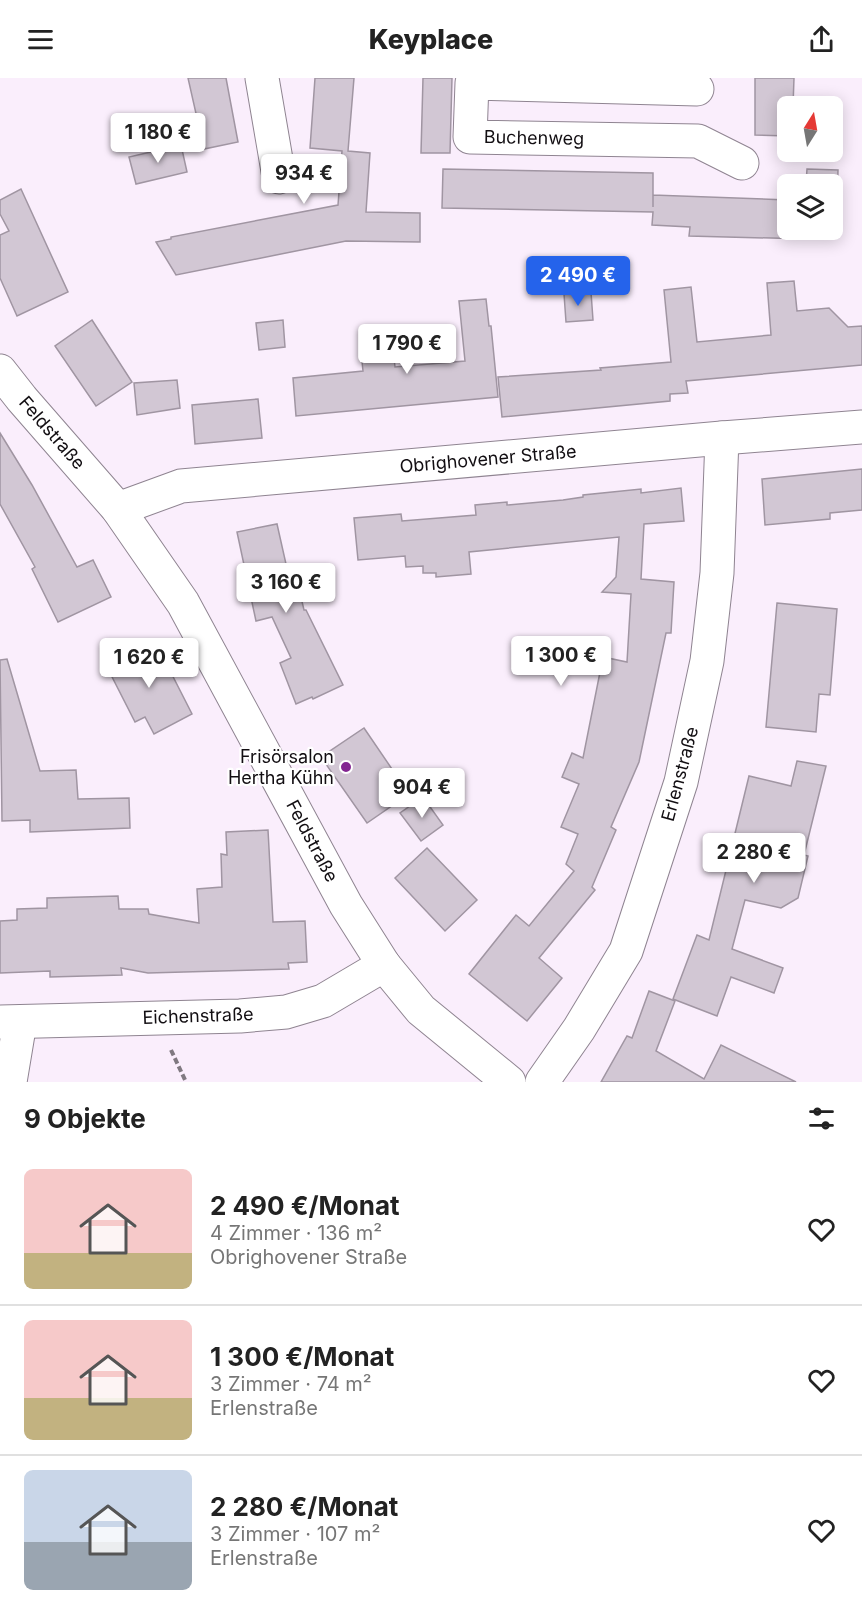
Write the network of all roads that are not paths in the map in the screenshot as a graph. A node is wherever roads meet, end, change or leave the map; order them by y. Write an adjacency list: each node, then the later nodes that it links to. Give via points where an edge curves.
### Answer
1 (262, 78): 5 (street)
2 (697, 84): 3 (street, Buchenweg); 3 (street, Buchenweg, via 472,83 470,137)
3 (698, 141): 4 (street, Buchenweg)
4 (742, 163)
5 (279, 177)
6 (0, 370): 9 (street, Feldstraße)
7 (862, 428): 8 (street, Obrighovener Straße)
8 (722, 438): 9 (street, Obrighovener Straße, via 181,486); 14 (street, Erlenstraße, via 717,573 707,661 681,782 626,951)
9 (118, 509): 10 (street, Feldstraße, via 183,603 346,905)
10 (384, 965): 11 (street, Eichenstraße, via 323,1001 286,1012); 13 (street, Feldstraße, via 421,1010)
11 (10, 1022): 12 (street)
12 (10, 1082)
13 (509, 1082)
14 (542, 1082)

